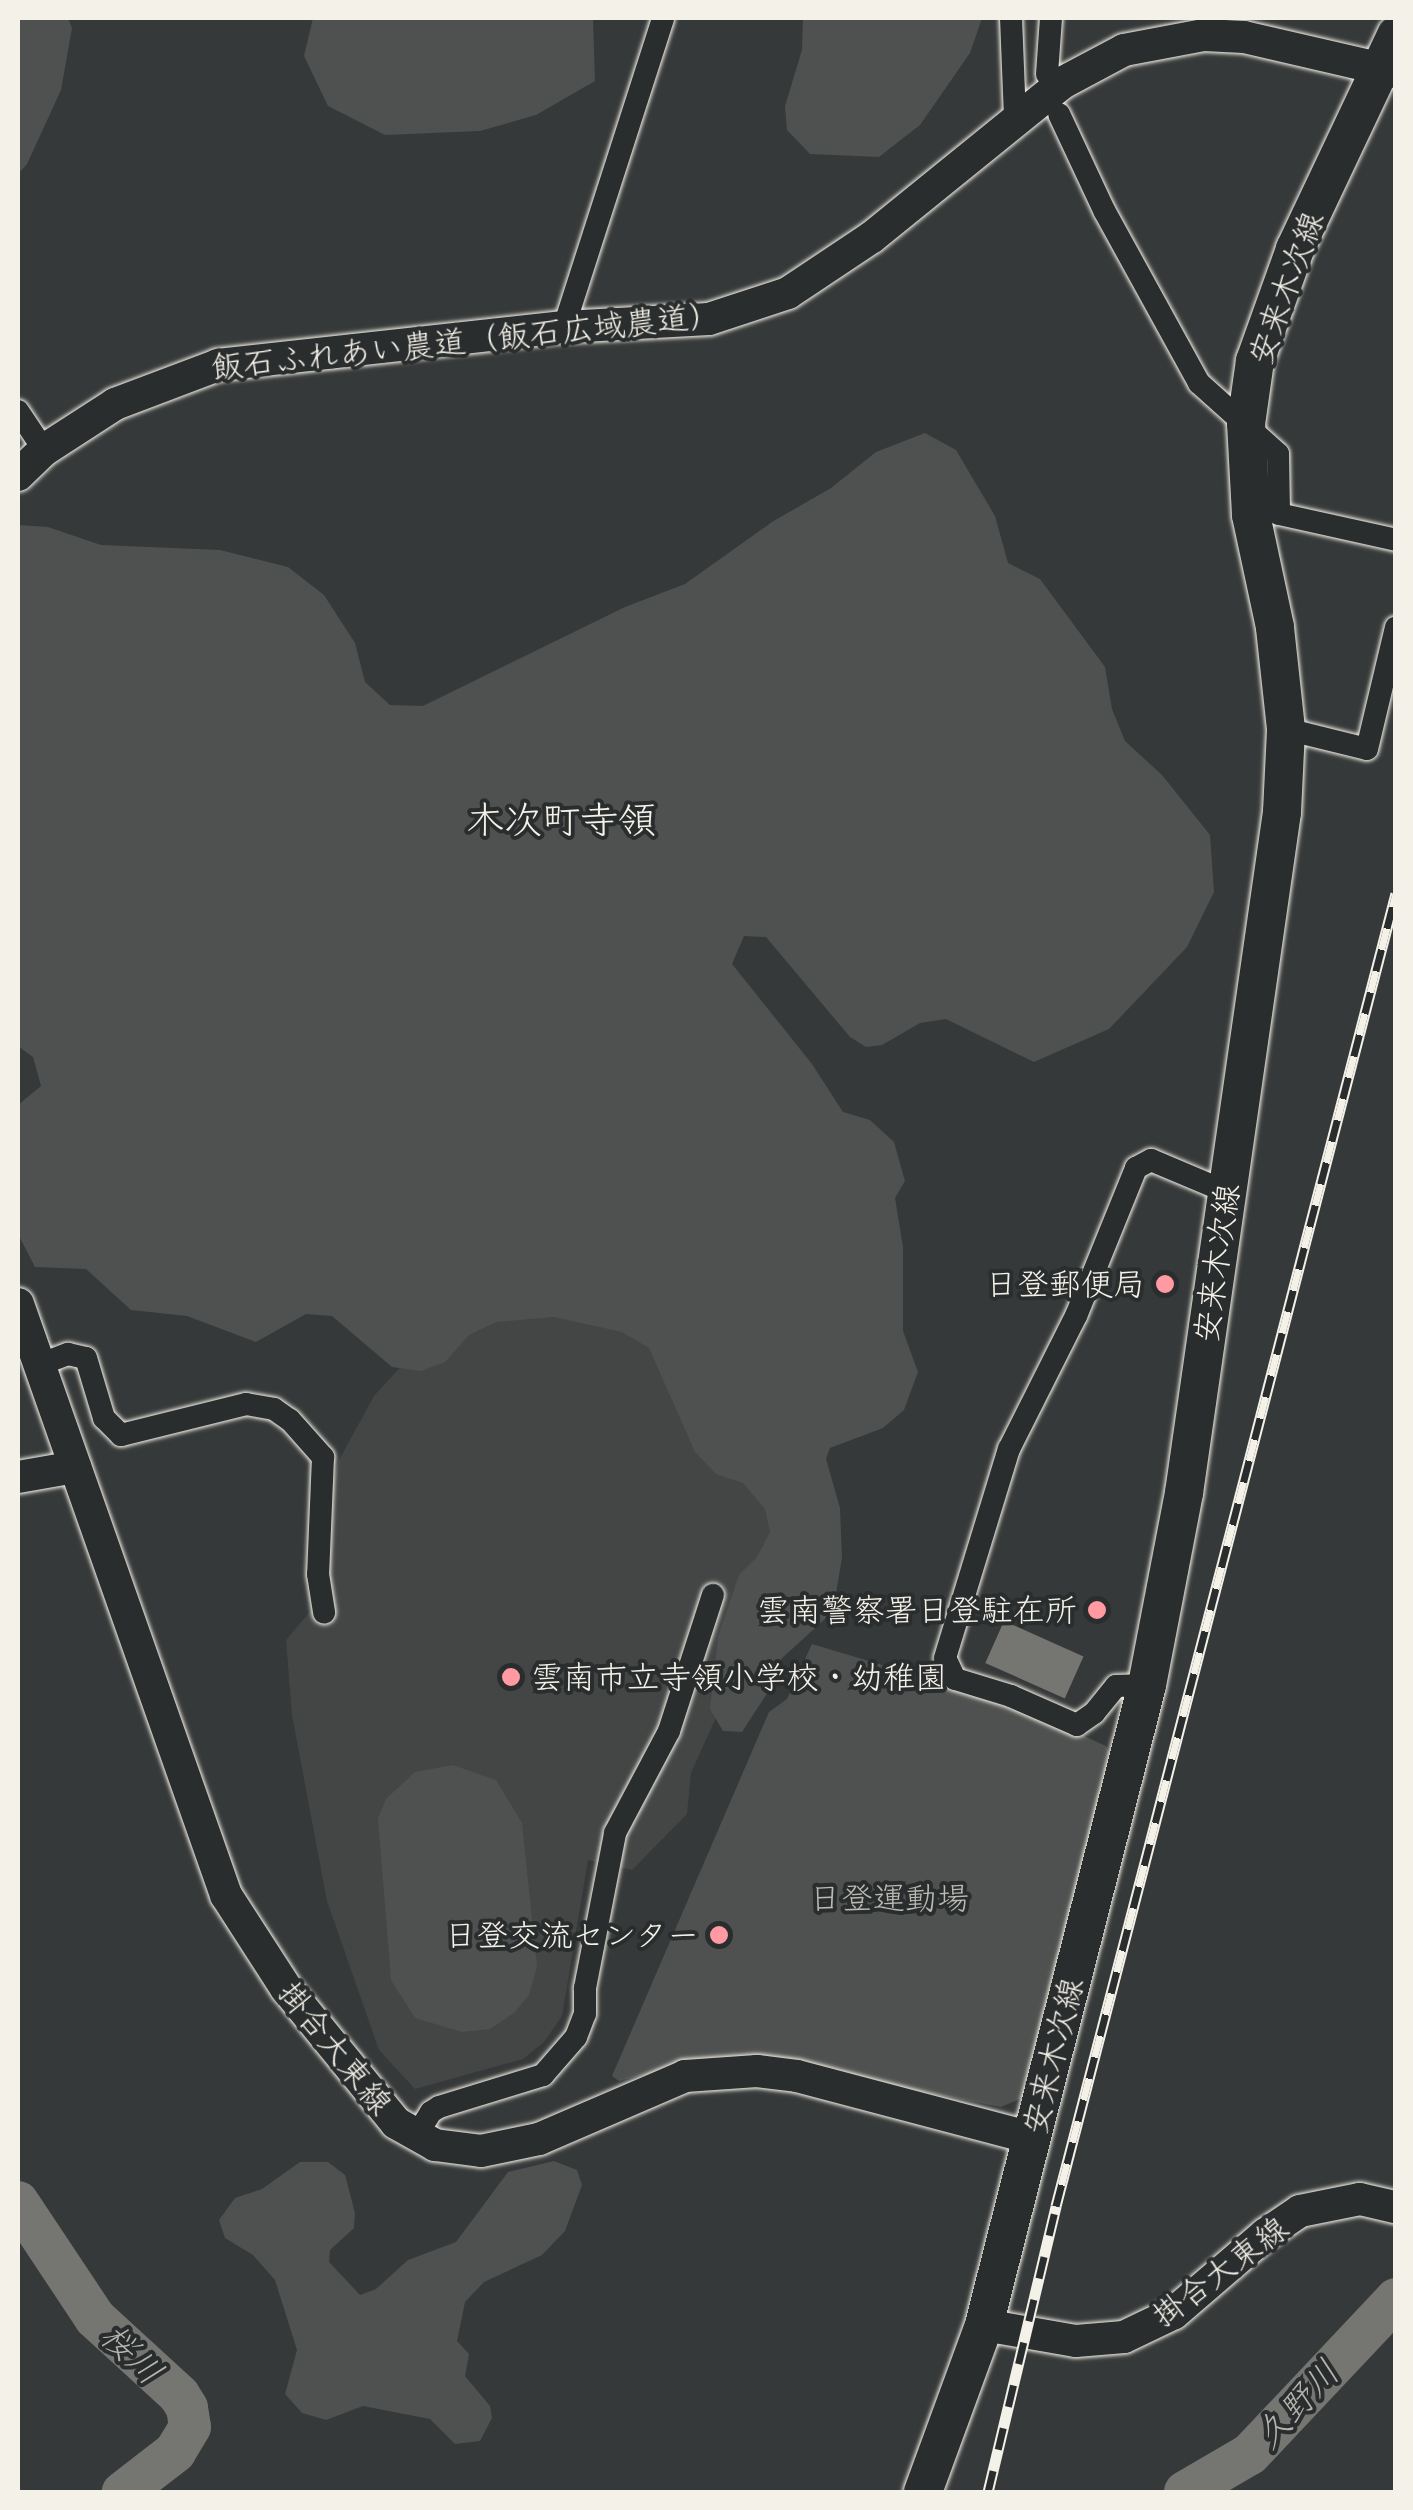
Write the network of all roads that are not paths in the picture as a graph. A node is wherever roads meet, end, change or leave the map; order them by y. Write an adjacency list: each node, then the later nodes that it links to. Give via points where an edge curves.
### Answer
1 (663, 18): 8 (street)
2 (1011, 18): 7 (street)
3 (1051, 18): 5 (street)
4 (1390, 58): 7 (main road, 飯石ふれあい農道（飯石広域農道）, via 1244,37 1163,40 1086,67); 10 (main road, 安来木次線, via 1295,249 1255,361)
5 (1047, 74)
6 (1058, 114): 10 (street, via 1199,383)
7 (1015, 118): 8 (main road, 飯石ふれあい農道（飯石広域農道）, via 872,237 788,293 710,319)
8 (564, 328): 11 (main road, 飯石ふれあい農道（飯石広域農道）, via 218,365 149,388)
9 (18, 410): 11 (street)
10 (1246, 424): 13 (street, via 1278,454 1280,514); 15 (main road, 安来木次線, via 1251,515 1275,626)
11 (44, 450): 12 (main road, 飯石ふれあい農道（飯石広域農道）)
12 (18, 475)
13 (1396, 540)
14 (1396, 627): 15 (street, via 1367,750)
15 (1286, 728): 16 (main road, 安来木次線, via 1282,812)
16 (1226, 1192): 23 (main road, 安来木次線, via 1184,1493); 23 (street, via 1151,1160 1136,1168 1076,1316 1009,1449 945,1658 954,1680 1076,1725 1116,1686)
17 (18, 1304): 18 (main road, 掛合大東線)
18 (39, 1365): 19 (main road, 掛合大東線); 22 (street, via 68,1354 86,1358 104,1418 120,1435 246,1404 290,1420 323,1457 318,1574)
19 (75, 1467): 20 (main road); 24 (main road, 掛合大東線, via 226,1895 334,2050 379,2106)
20 (18, 1477)
21 (712, 1595): 24 (street, via 669,1731 615,1832 576,2037 543,2075 440,2107)
22 (324, 1613)
23 (1147, 1685): 25 (main road, 安来木次線)
24 (416, 2136): 25 (main road, 掛合大東線, via 456,2150 513,2146 685,2076 757,2072 796,2076)
25 (1032, 2138): 27 (main road, 安来木次線)
26 (1385, 2204): 27 (main road, 掛合大東線, via 1329,2202 1300,2212 1174,2313 1124,2337 1076,2340)
27 (984, 2324): 28 (main road, 安来木次線)
28 (923, 2492)

